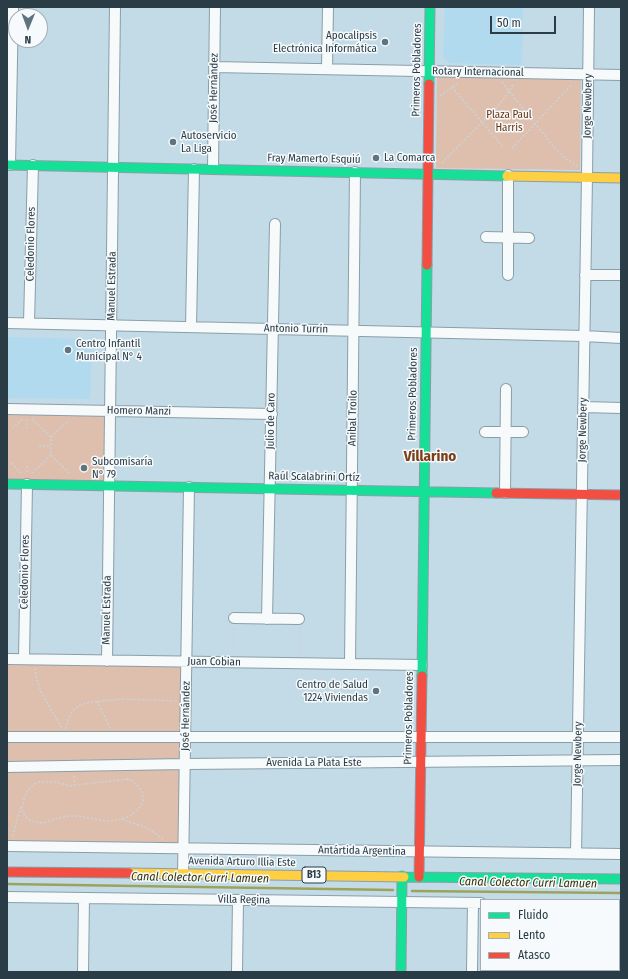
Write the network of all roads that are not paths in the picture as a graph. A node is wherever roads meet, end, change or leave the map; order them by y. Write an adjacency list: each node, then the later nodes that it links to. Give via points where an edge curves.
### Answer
1 (13, 7): 7 (street)
2 (115, 7): 15 (street, Manuel Estrada)
3 (215, 7): 8 (street, José Hernández)
4 (328, 7): 9 (street)
5 (430, 7): 10 (street, Primeros Pobladores)
6 (589, 7): 11 (street, Jorge Newbery)
7 (9, 61): 13 (street)
8 (214, 67): 9 (street, Rotary Internacional); 17 (street, José Hernández)
9 (327, 69): 10 (street, Rotary Internacional)
10 (429, 71): 11 (street, Rotary Internacional); 20 (street, Primeros Pobladores)
11 (588, 74): 12 (street, Rotary Internacional); 19 (street, Jorge Newbery)
12 (621, 75)
13 (9, 165): 14 (street, Fray Mamerto Esquiú)
14 (33, 165): 15 (street, Fray Mamerto Esquiú); 31 (street, Celedonio Flores)
15 (113, 167): 16 (street, Fray Mamerto Esquiú); 32 (street, Manuel Estrada)
16 (194, 169): 17 (street, Fray Mamerto Esquiú); 33 (street)
17 (213, 169): 18 (street, Fray Mamerto Esquiú)
18 (355, 172): 20 (street, Fray Mamerto Esquiú); 35 (street, Anibal Troilo)
19 (584, 173): 21 (street, Fray Mamerto Esquiú); 22 (street, Fray Mamerto Esquiú); 28 (street, Jorge Newbery)
20 (428, 174): 21 (street, Fray Mamerto Esquiú); 36 (street, Primeros Pobladores)
21 (508, 176): 25 (street)
22 (621, 178)
23 (275, 224): 34 (street, Julio de Caro)
24 (486, 237): 25 (street)
25 (508, 238): 26 (street); 27 (street)
26 (529, 238)
27 (508, 275)
28 (585, 275): 29 (street); 37 (street, Jorge Newbery)
29 (621, 275)
30 (7, 323): 31 (street, Antonio Turrín)
31 (29, 323): 32 (street, Antonio Turrín)
32 (111, 325): 33 (street, Antonio Turrín); 43 (street, Manuel Estrada)
33 (191, 327): 34 (street, Antonio Turrín)
34 (273, 329): 35 (street, Antonio Turrín); 44 (street, Julio de Caro)
35 (354, 331): 36 (street, Antonio Turrín); 53 (street, Anibal Troilo)
36 (426, 332): 37 (street, Antonio Turrín); 54 (street, Primeros Pobladores)
37 (584, 336): 38 (street, Antonio Turrín); 40 (street, Jorge Newbery)
38 (621, 338)
39 (506, 389): 46 (street)
40 (583, 407): 41 (street); 56 (street, Jorge Newbery)
41 (621, 408)
42 (7, 409): 43 (street, Homero Manzi)
43 (110, 411): 44 (street, Homero Manzi); 50 (street, Manuel Estrada)
44 (272, 414): 52 (street, Julio de Caro)
45 (485, 432): 46 (street)
46 (505, 432): 47 (street); 55 (street)
47 (523, 432)
48 (27, 481): 49 (street, Raúl Scalabrini Ortíz); 50 (street, Raúl Scalabrini Ortíz); 62 (street, Celedonio Flores)
49 (7, 484)
50 (109, 486): 51 (street, Raúl Scalabrini Ortíz); 63 (street, Manuel Estrada)
51 (189, 487): 52 (street, Raúl Scalabrini Ortíz); 64 (street, José Hernández)
52 (270, 489): 53 (street, Raúl Scalabrini Ortíz); 59 (street, Julio de Caro)
53 (352, 490): 54 (street, Raúl Scalabrini Ortíz); 65 (street, Anibal Troilo)
54 (424, 491): 55 (street, Raúl Scalabrini Ortíz); 66 (street, Primeros Pobladores)
55 (505, 493): 56 (street, Raúl Scalabrini Ortíz)
56 (582, 494): 57 (street, Raúl Scalabrini Ortíz); 71 (street, Jorge Newbery)
57 (621, 495)
58 (234, 618): 59 (street)
59 (268, 618): 60 (street)
60 (299, 619)
61 (7, 659): 62 (street, Juan Cobian)
62 (24, 659): 63 (street, Juan Cobian)
63 (107, 661): 64 (street, Juan Cobian)
64 (187, 662): 65 (street, Juan Cobian); 69 (street, José Hernández)
65 (350, 664): 66 (street, Juan Cobian)
66 (422, 665): 70 (street, Primeros Pobladores)
67 (621, 736): 71 (street)
68 (7, 737): 69 (street)
69 (186, 737): 70 (street); 75 (street, José Hernández)
70 (421, 737): 71 (street); 74 (street, Primeros Pobladores)
71 (578, 737): 73 (street, Jorge Newbery)
72 (621, 760): 73 (street, Avenida La Plata Este)
73 (578, 761): 74 (street, Avenida La Plata Este); 80 (street, Jorge Newbery)
74 (420, 762): 75 (street, Avenida La Plata Este); 79 (street, Primeros Pobladores)
75 (185, 764): 76 (street, Avenida La Plata Este); 78 (street, José Hernández)
76 (7, 767)
77 (10, 842): 78 (street, Antártida Argentina)
78 (184, 848): 79 (street, Antártida Argentina); 83 (street, José Hernández)
79 (419, 852): 80 (street, Antártida Argentina); 85 (street, Primeros Pobladores)
80 (576, 854): 81 (street, Antártida Argentina)
81 (621, 854)
82 (7, 872): 83 (street, Avenida Arturo Illia Este / B13)
83 (184, 874): 84 (street, Avenida Arturo Illia Este / B13)
84 (402, 876): 85 (street, Avenida Arturo Illia Este / B13); 90 (street)
85 (419, 876): 86 (street, Avenida Arturo Illia Este / B13)
86 (621, 879)
87 (7, 897): 88 (street, Villa Regina)
88 (84, 898): 89 (street, Villa Regina); 92 (street)
89 (238, 900): 90 (street, Villa Regina); 93 (street)
90 (402, 902): 91 (street, Villa Regina); 94 (street)
91 (477, 903): 95 (street)
92 (83, 972)
93 (237, 972)
94 (401, 972)
95 (472, 972)

